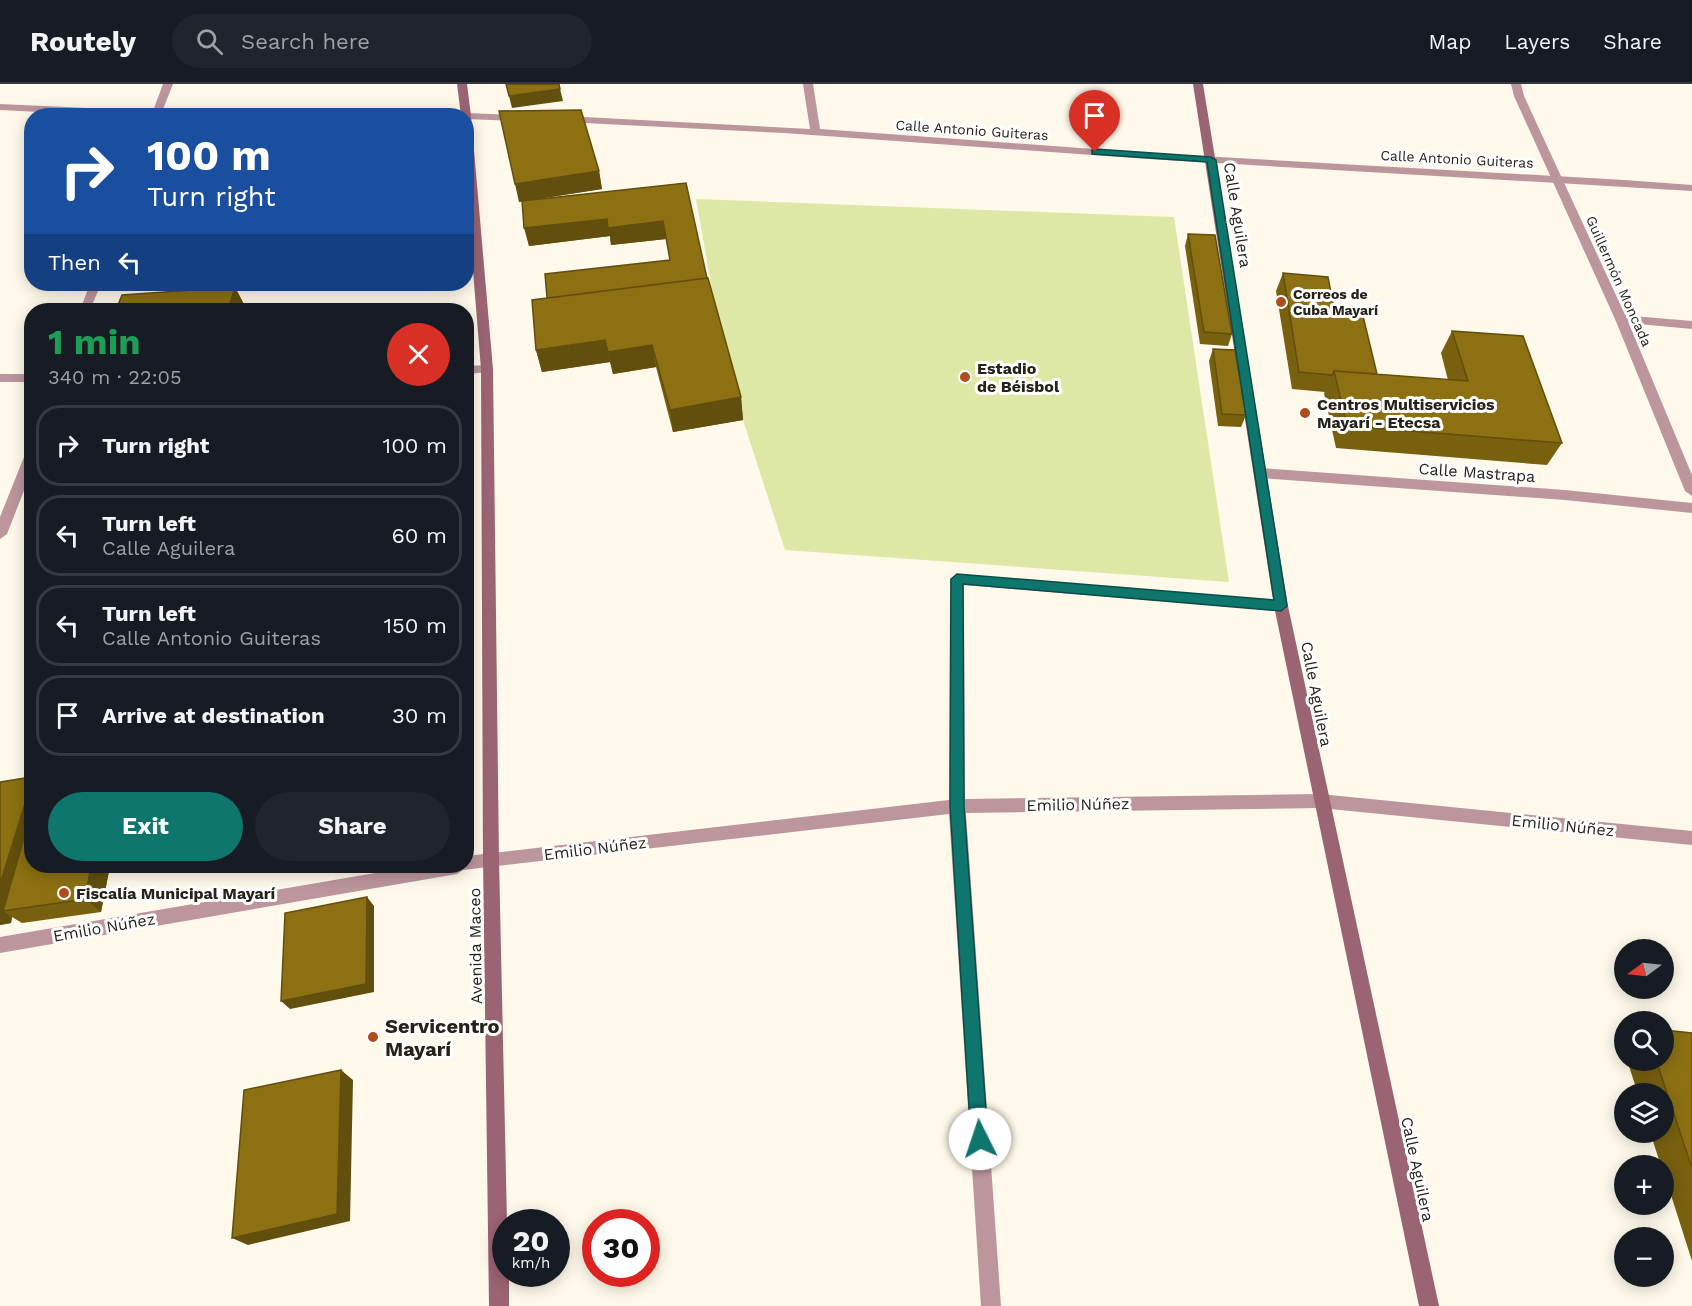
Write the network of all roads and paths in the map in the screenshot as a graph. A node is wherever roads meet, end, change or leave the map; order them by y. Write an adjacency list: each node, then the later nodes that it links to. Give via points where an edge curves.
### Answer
1 (168, 84): 8 (street)
2 (462, 84): 9 (main road, Avenida Maceo)
3 (808, 84): 13 (street)
4 (1198, 84): 14 (main road, Calle Aguilera)
5 (1516, 84): 15 (street, Guillermón Moncada)
6 (0, 106): 7 (street)
7 (35, 108)
8 (159, 108)
9 (465, 108)
10 (474, 116): 11 (street)
11 (536, 118)
12 (559, 119): 13 (street, Calle Antonio Guiteras, via 674,122)
13 (816, 134): 14 (street, Calle Antonio Guiteras)
14 (1211, 160): 15 (street, Calle Antonio Guiteras); 25 (main road, Calle Aguilera)
15 (1557, 178): 16 (street, Calle Antonio Guiteras); 18 (street, Guillermón Moncada)
16 (1692, 188)
17 (474, 212): 20 (main road, Avenida Maceo)
18 (1621, 319): 19 (street); 26 (street, Guillermón Moncada)
19 (1692, 324)
20 (487, 369): 21 (street); 33 (main road, Avenida Maceo)
21 (474, 370)
22 (0, 378): 23 (street)
23 (24, 378)
24 (24, 472): 28 (street)
25 (1260, 473): 27 (street, Calle Mastrapa); 29 (main road, Calle Aguilera)
26 (1692, 491)
27 (1692, 508)
28 (0, 534)
29 (1281, 606): 30 (main road, Calle Aguilera); 31 (street, via 957,579)
30 (1320, 801): 31 (street, Emilio Núñez); 32 (street, Emilio Núñez); 39 (main road, Calle Aguilera)
31 (957, 806): 33 (street, Emilio Núñez); 38 (street)
32 (1692, 838)
33 (491, 860): 34 (street, Emilio Núñez); 37 (main road, Avenida Maceo)
34 (474, 863)
35 (417, 873): 36 (street, Emilio Núñez)
36 (0, 945)
37 (499, 1306)
38 (991, 1306)
39 (1429, 1306)

